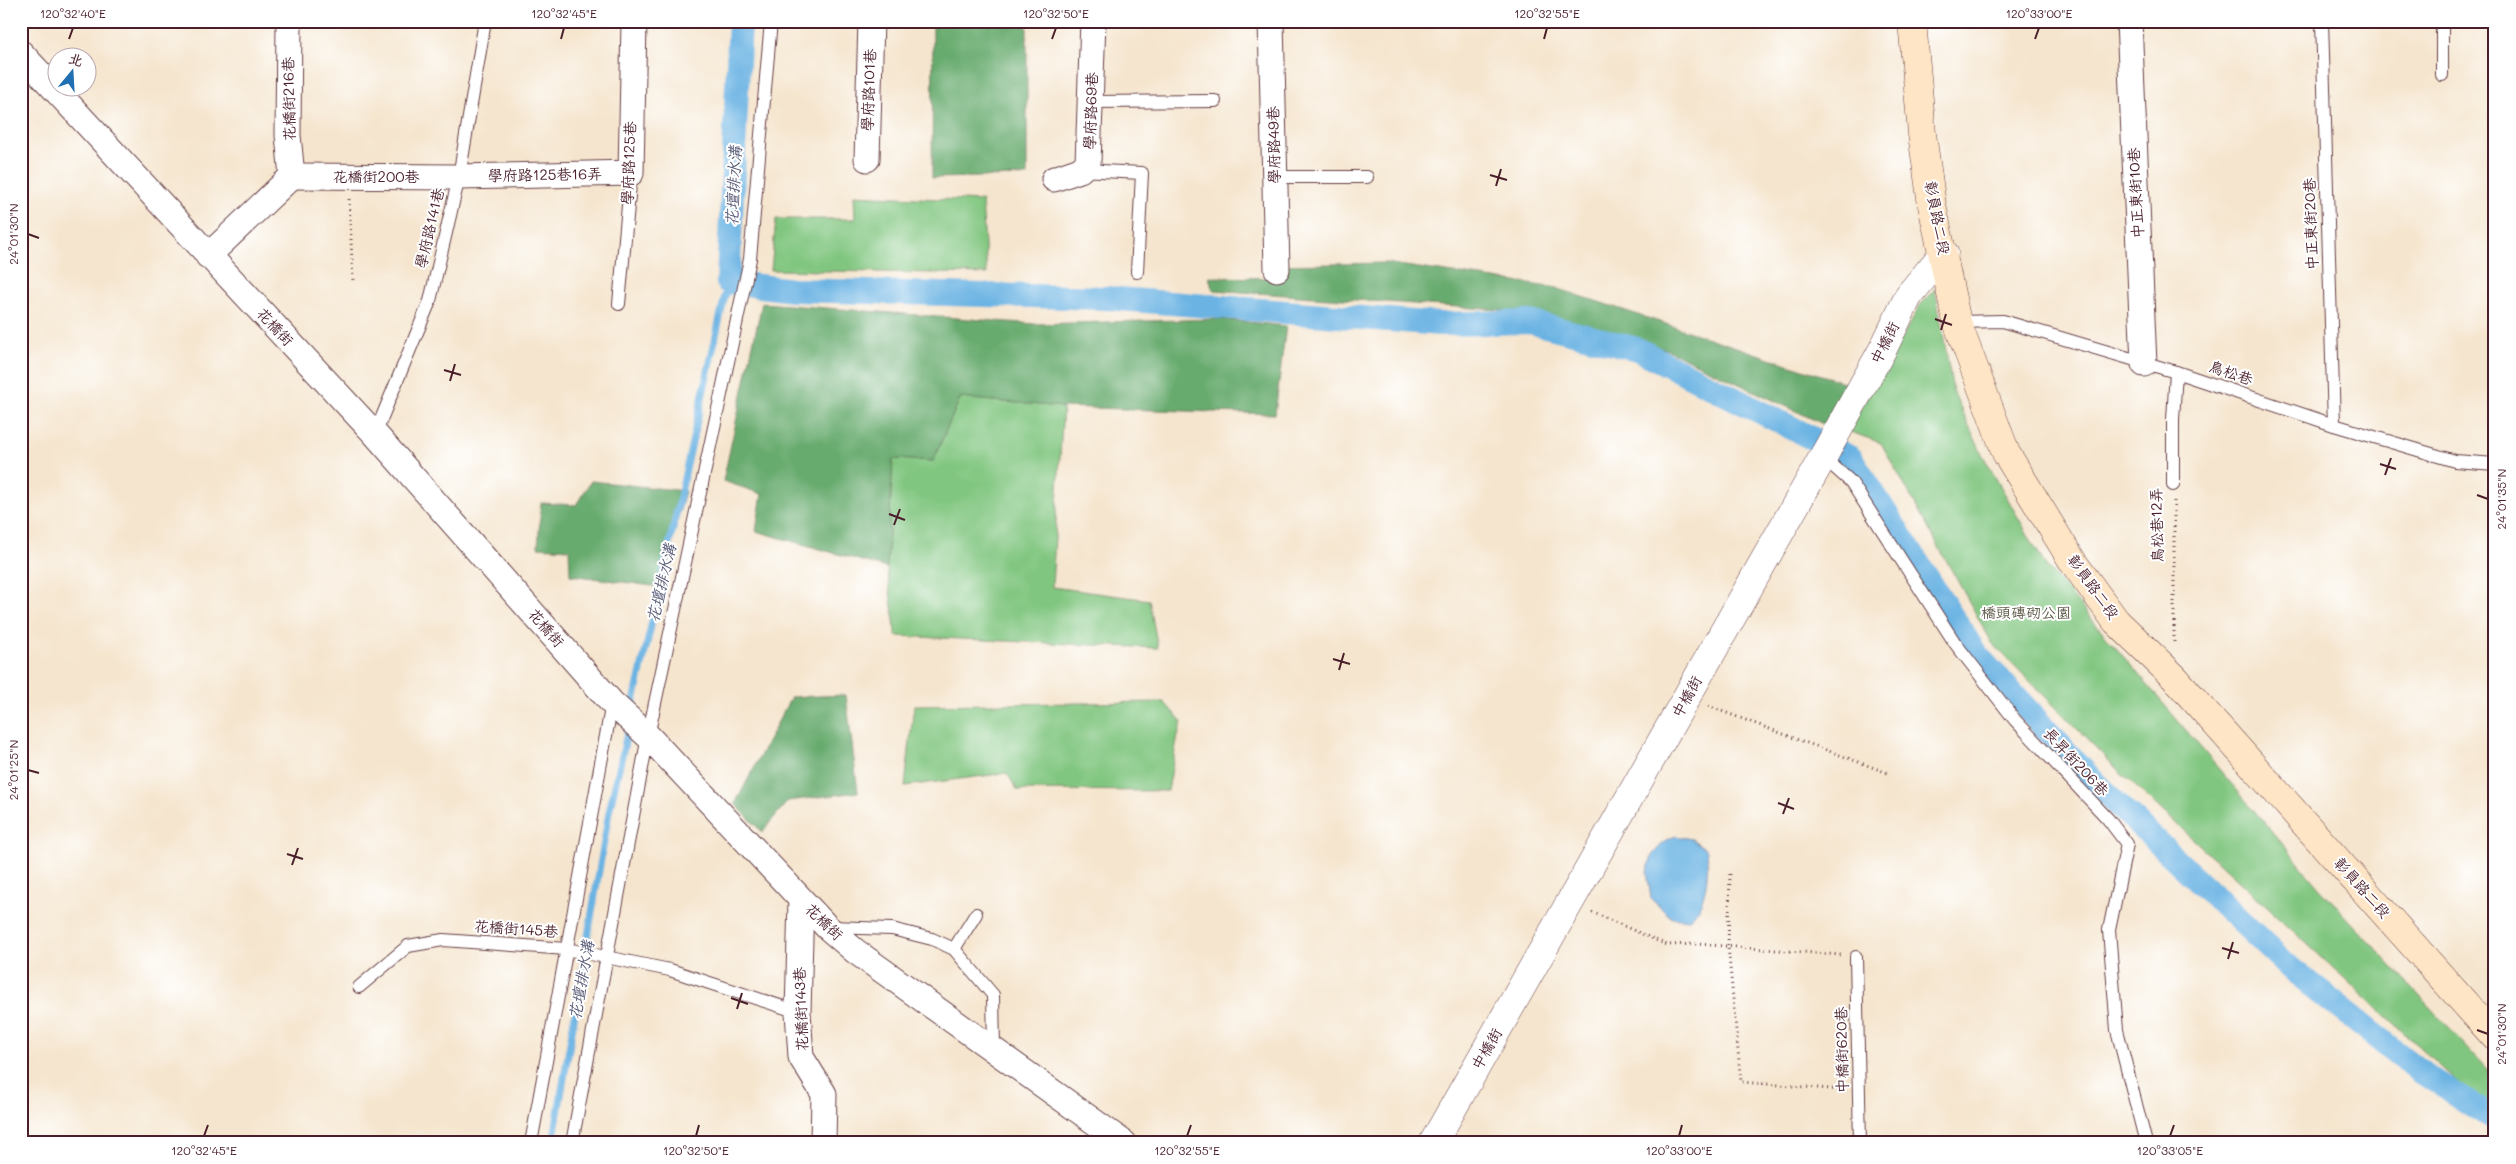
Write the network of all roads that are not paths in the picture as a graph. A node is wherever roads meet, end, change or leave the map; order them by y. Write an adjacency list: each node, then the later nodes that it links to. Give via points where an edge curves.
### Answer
1 (288, 21): 19 (street, 花橋街216巷, via 288,135)
2 (485, 21): 20 (lane, 學府路141巷)
3 (634, 21): 18 (street, 學府路125巷)
4 (771, 21): 38 (lane, via 750,259)
5 (871, 21): 16 (street, 學府路101巷)
6 (1093, 21): 15 (street, 學府路69巷)
7 (1271, 21): 22 (street, 學府路49巷)
8 (1912, 21): 24 (main road, 彰員路二段, via 1922,134 1932,205)
9 (2129, 21): 30 (street, 中正東街10巷)
10 (2322, 21): 32 (lane, 中正東街20巷)
11 (2442, 21): 13 (lane)
12 (21, 53): 25 (street, 花橋街)
13 (2442, 75)
14 (1215, 101): 15 (lane)
15 (1092, 102): 17 (street, 學府路69巷, via 1088,163)
16 (867, 159)
17 (1080, 170): 23 (street, 學府路69巷); 27 (lane, via 1142,173)
18 (631, 173): 20 (street, 學府路125巷16弄); 28 (lane, 學府路125巷)
19 (292, 176): 20 (street, 花橋街200巷); 25 (street)
20 (459, 177): 33 (lane, 學府路141巷, via 430,301)
21 (1367, 177): 22 (lane)
22 (1275, 178): 26 (street, 學府路49巷)
23 (1054, 179)
24 (1944, 252): 29 (main road, 彰員路二段); 34 (street, 中橋街, via 1909,295)
25 (208, 256): 33 (street, 花橋街)
26 (1277, 269)
27 (1137, 272)
28 (619, 304)
29 (1957, 322): 30 (lane, 鳥松巷, via 2003,321); 48 (main road, 彰員路二段, via 2006,453 2073,562 2116,621 2174,677)
30 (2144, 364): 31 (lane, 鳥松巷)
31 (2176, 372): 32 (lane, 鳥松巷); 36 (lane, 鳥松巷12弄)
32 (2334, 425): 35 (lane, 鳥松巷, via 2455,461)
33 (375, 434): 37 (street, 花橋街)
34 (1823, 457): 54 (street, 中橋街); 56 (lane, 長昇街206巷, via 1851,482 1954,643 2015,720 2108,819 2127,844 2109,930 2117,1030)
35 (2495, 464)
36 (2173, 485)
37 (612, 703): 38 (street, 花橋街); 43 (lane)
38 (648, 736): 39 (street, 花橋街); 45 (lane)
39 (801, 900): 41 (street, 花橋街); 47 (street, 花橋街143巷)
40 (976, 914): 42 (lane)
41 (827, 927): 42 (lane, via 892,929 932,939); 49 (street, 花橋街, via 855,951)
42 (954, 949): 49 (lane, via 992,994)
43 (566, 950): 45 (lane, 花橋街145巷); 46 (lane, 花橋街145巷, via 443,940 408,946); 50 (lane)
44 (1856, 957): 55 (lane, 中橋街620巷)
45 (606, 958): 47 (lane, 花橋街145巷, via 670,970); 51 (lane)
46 (359, 987)
47 (798, 1012): 52 (street, 花橋街143巷, via 801,1057 824,1094)
48 (2495, 1037)
49 (994, 1050): 53 (street, 花橋街)
50 (531, 1143)
51 (572, 1143)
52 (823, 1143)
53 (1124, 1143)
54 (1433, 1143)
55 (1860, 1143)
56 (2146, 1143)

